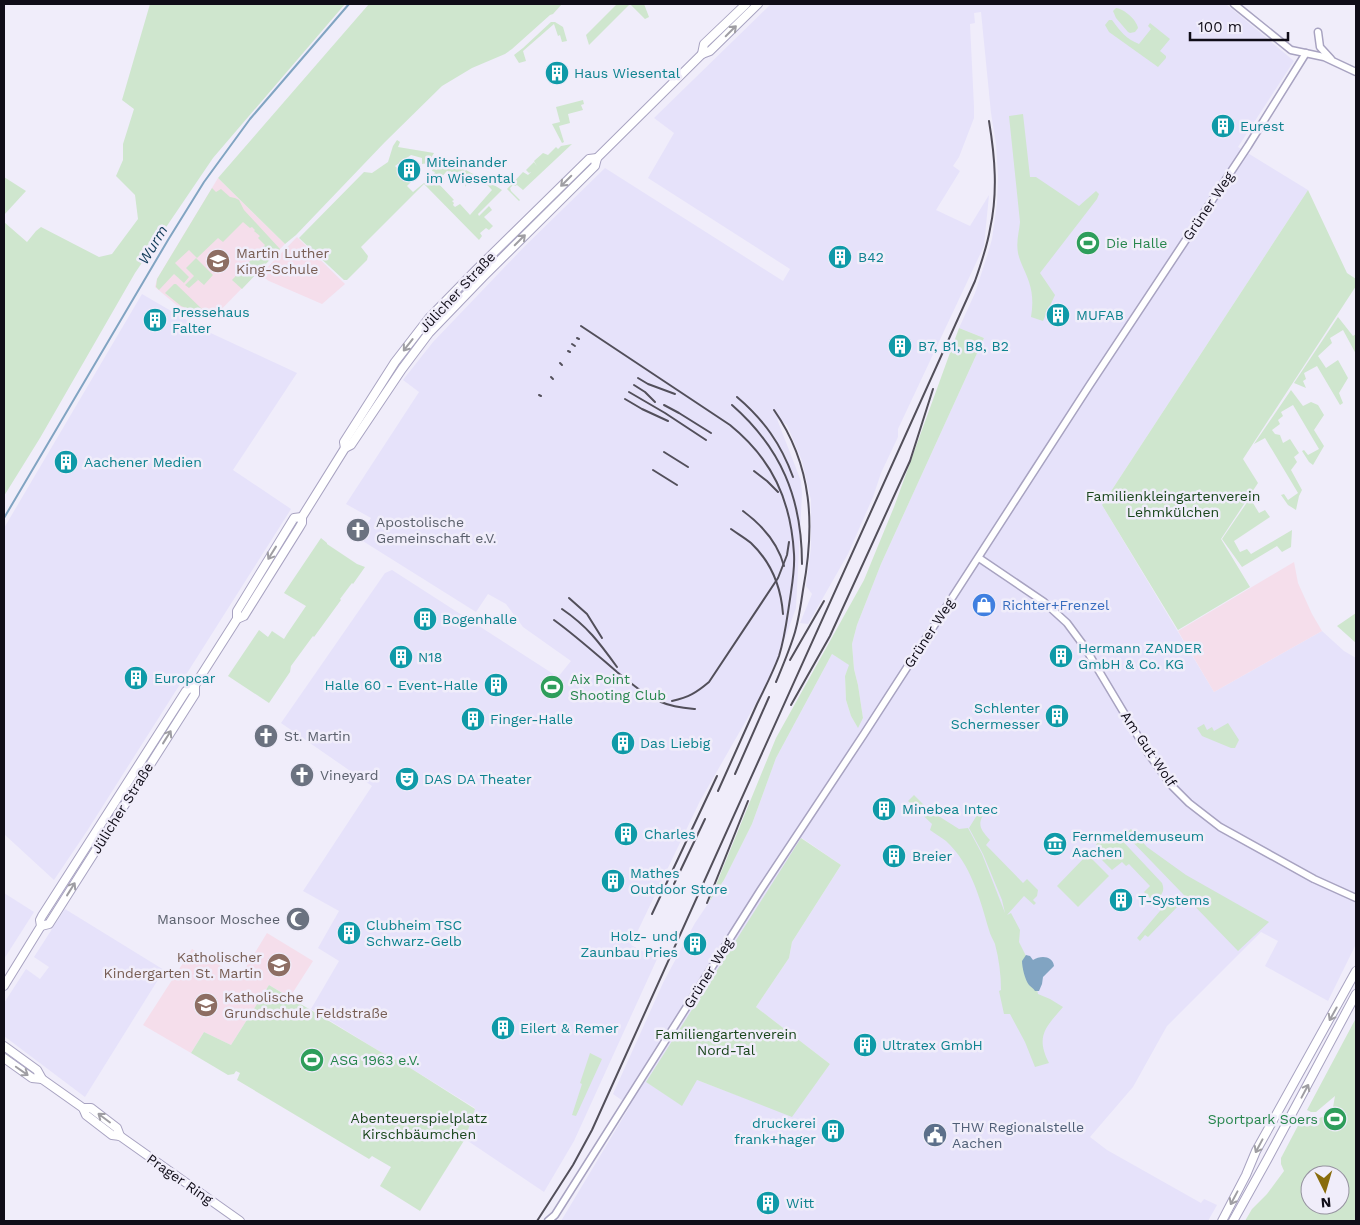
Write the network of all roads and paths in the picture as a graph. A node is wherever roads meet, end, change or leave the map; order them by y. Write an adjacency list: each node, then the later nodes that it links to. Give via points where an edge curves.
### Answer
1 (746, 4): 6 (main road, Jülicher Straße, via 704,44)
2 (758, 4): 6 (main road, Jülicher Straße, one-way to 2, via 710,51)
3 (1234, 4): 5 (street, via 1291,50)
4 (1318, 32): 7 (street, via 1320,47)
5 (1306, 53): 7 (street); 17 (street, Grüner Weg)
6 (702, 54): 9 (main road, Jülicher Straße)
7 (1334, 62): 8 (street)
8 (1356, 72)
9 (597, 158): 10 (main road, Jülicher Straße, one-way to 10, via 589,159); 11 (main road, Jülicher Straße, via 596,166)
10 (538, 208): 11 (main road); 12 (main road, Jülicher Straße)
11 (545, 215): 13 (main road, Jülicher Straße, one-way to 11)
12 (488, 258): 13 (main road); 14 (main road, Jülicher Straße, one-way to 14, via 430,318)
13 (495, 264): 15 (main road, Jülicher Straße, via 429,333)
14 (370, 399): 15 (main road); 16 (main road, Jülicher Straße, via 344,442)
15 (378, 404): 16 (main road, Jülicher Straße, via 351,445)
16 (345, 448): 20 (main road, Jülicher Straße, via 244,616 237,619 195,685 186,691 152,743 40,920 41,926)
17 (979, 558): 18 (street, Am Gut Wolf, via 1044,602 1067,623 1148,753 1171,785 1189,803 1220,827 1314,879); 25 (street, Grüner Weg, via 764,883)
18 (1356, 898)
19 (1356, 971): 28 (main road, one-way to 28, via 1256,1151)
20 (4, 986)
21 (1356, 994): 29 (main road, one-way to 21)
22 (4, 1046): 24 (main road, Prager Ring, via 37,1070)
23 (4, 1058): 24 (main road, Prager Ring, one-way to 24, via 32,1078)
24 (42, 1079): 26 (main road, Prager Ring, via 83,1108 91,1108 117,1128 120,1136)
25 (555, 1218): 27 (street, Grüner Weg)
26 (240, 1221)
27 (548, 1221)
28 (1222, 1221)
29 (1233, 1221)

